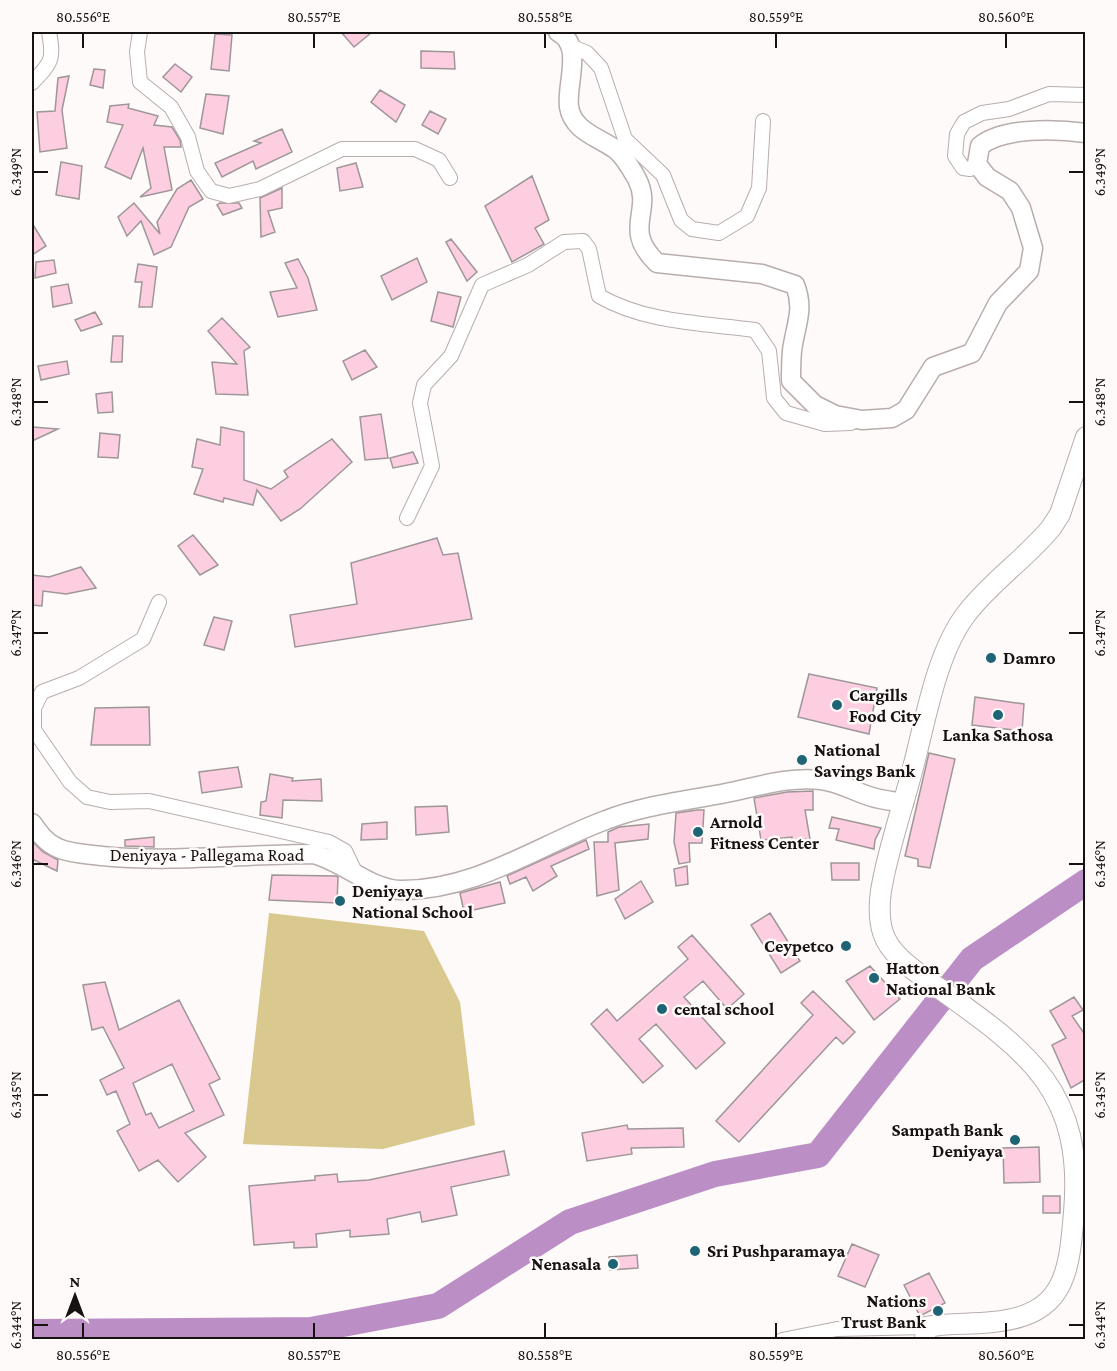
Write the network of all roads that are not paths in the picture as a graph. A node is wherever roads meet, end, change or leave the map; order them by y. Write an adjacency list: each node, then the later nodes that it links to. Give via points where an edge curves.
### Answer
1 (49, 32): 5 (street, via 52,59)
2 (140, 32): 10 (street, via 140,82 171,106 188,137 197,171 211,191 229,196 260,189 342,149 415,149 439,160)
3 (558, 32): 4 (street)
4 (573, 46): 7 (street, via 587,53 601,68 625,139 663,175 681,220 692,229 719,233 747,216 759,188); 11 (street, via 570,109 579,128 616,151 637,179 642,197 638,235 645,251 657,263 762,274 795,285 801,299 791,381 815,405 835,415)
5 (32, 82)
6 (1086, 95): 9 (street, via 1049,94 964,122 957,134 955,156 963,168)
7 (763, 121)
8 (1086, 133): 9 (street, via 1006,133 980,146)
9 (977, 164): 11 (street, via 987,177 1010,191 1021,208 1033,248 1029,271 998,303 972,353 933,368 906,410 892,418)
10 (450, 178)
11 (862, 420): 13 (street, via 825,424 786,413 774,398 769,351 755,330 654,317 617,306 600,296 589,249 583,242 564,242 528,266 482,285 451,356 424,384 420,403 432,466)
12 (1086, 437): 15 (main road, via 1060,514 1051,528 966,614 952,637)
13 (407, 518)
14 (159, 602): 17 (street, via 143,639 79,678 42,692 34,708 34,730 70,782 87,796 110,802 149,801 328,842 345,850)
15 (904, 803): 17 (street, Deniyaya - Pallegama Road, via 873,797 835,782 803,779 607,819 530,856 464,880 400,890 383,888); 18 (main road, via 881,891 879,914 883,934 894,952 914,970 1020,1050 1057,1097 1067,1120 1073,1160)
16 (32, 823): 17 (street, Deniyaya - Pallegama Road, via 57,848 76,853 195,858 313,854)
17 (355, 872)
18 (1078, 1239): 19 (main road, via 1058,1293 1042,1309 992,1323 939,1323)
19 (926, 1333): 20 (street, via 837,1329)
20 (782, 1340)

